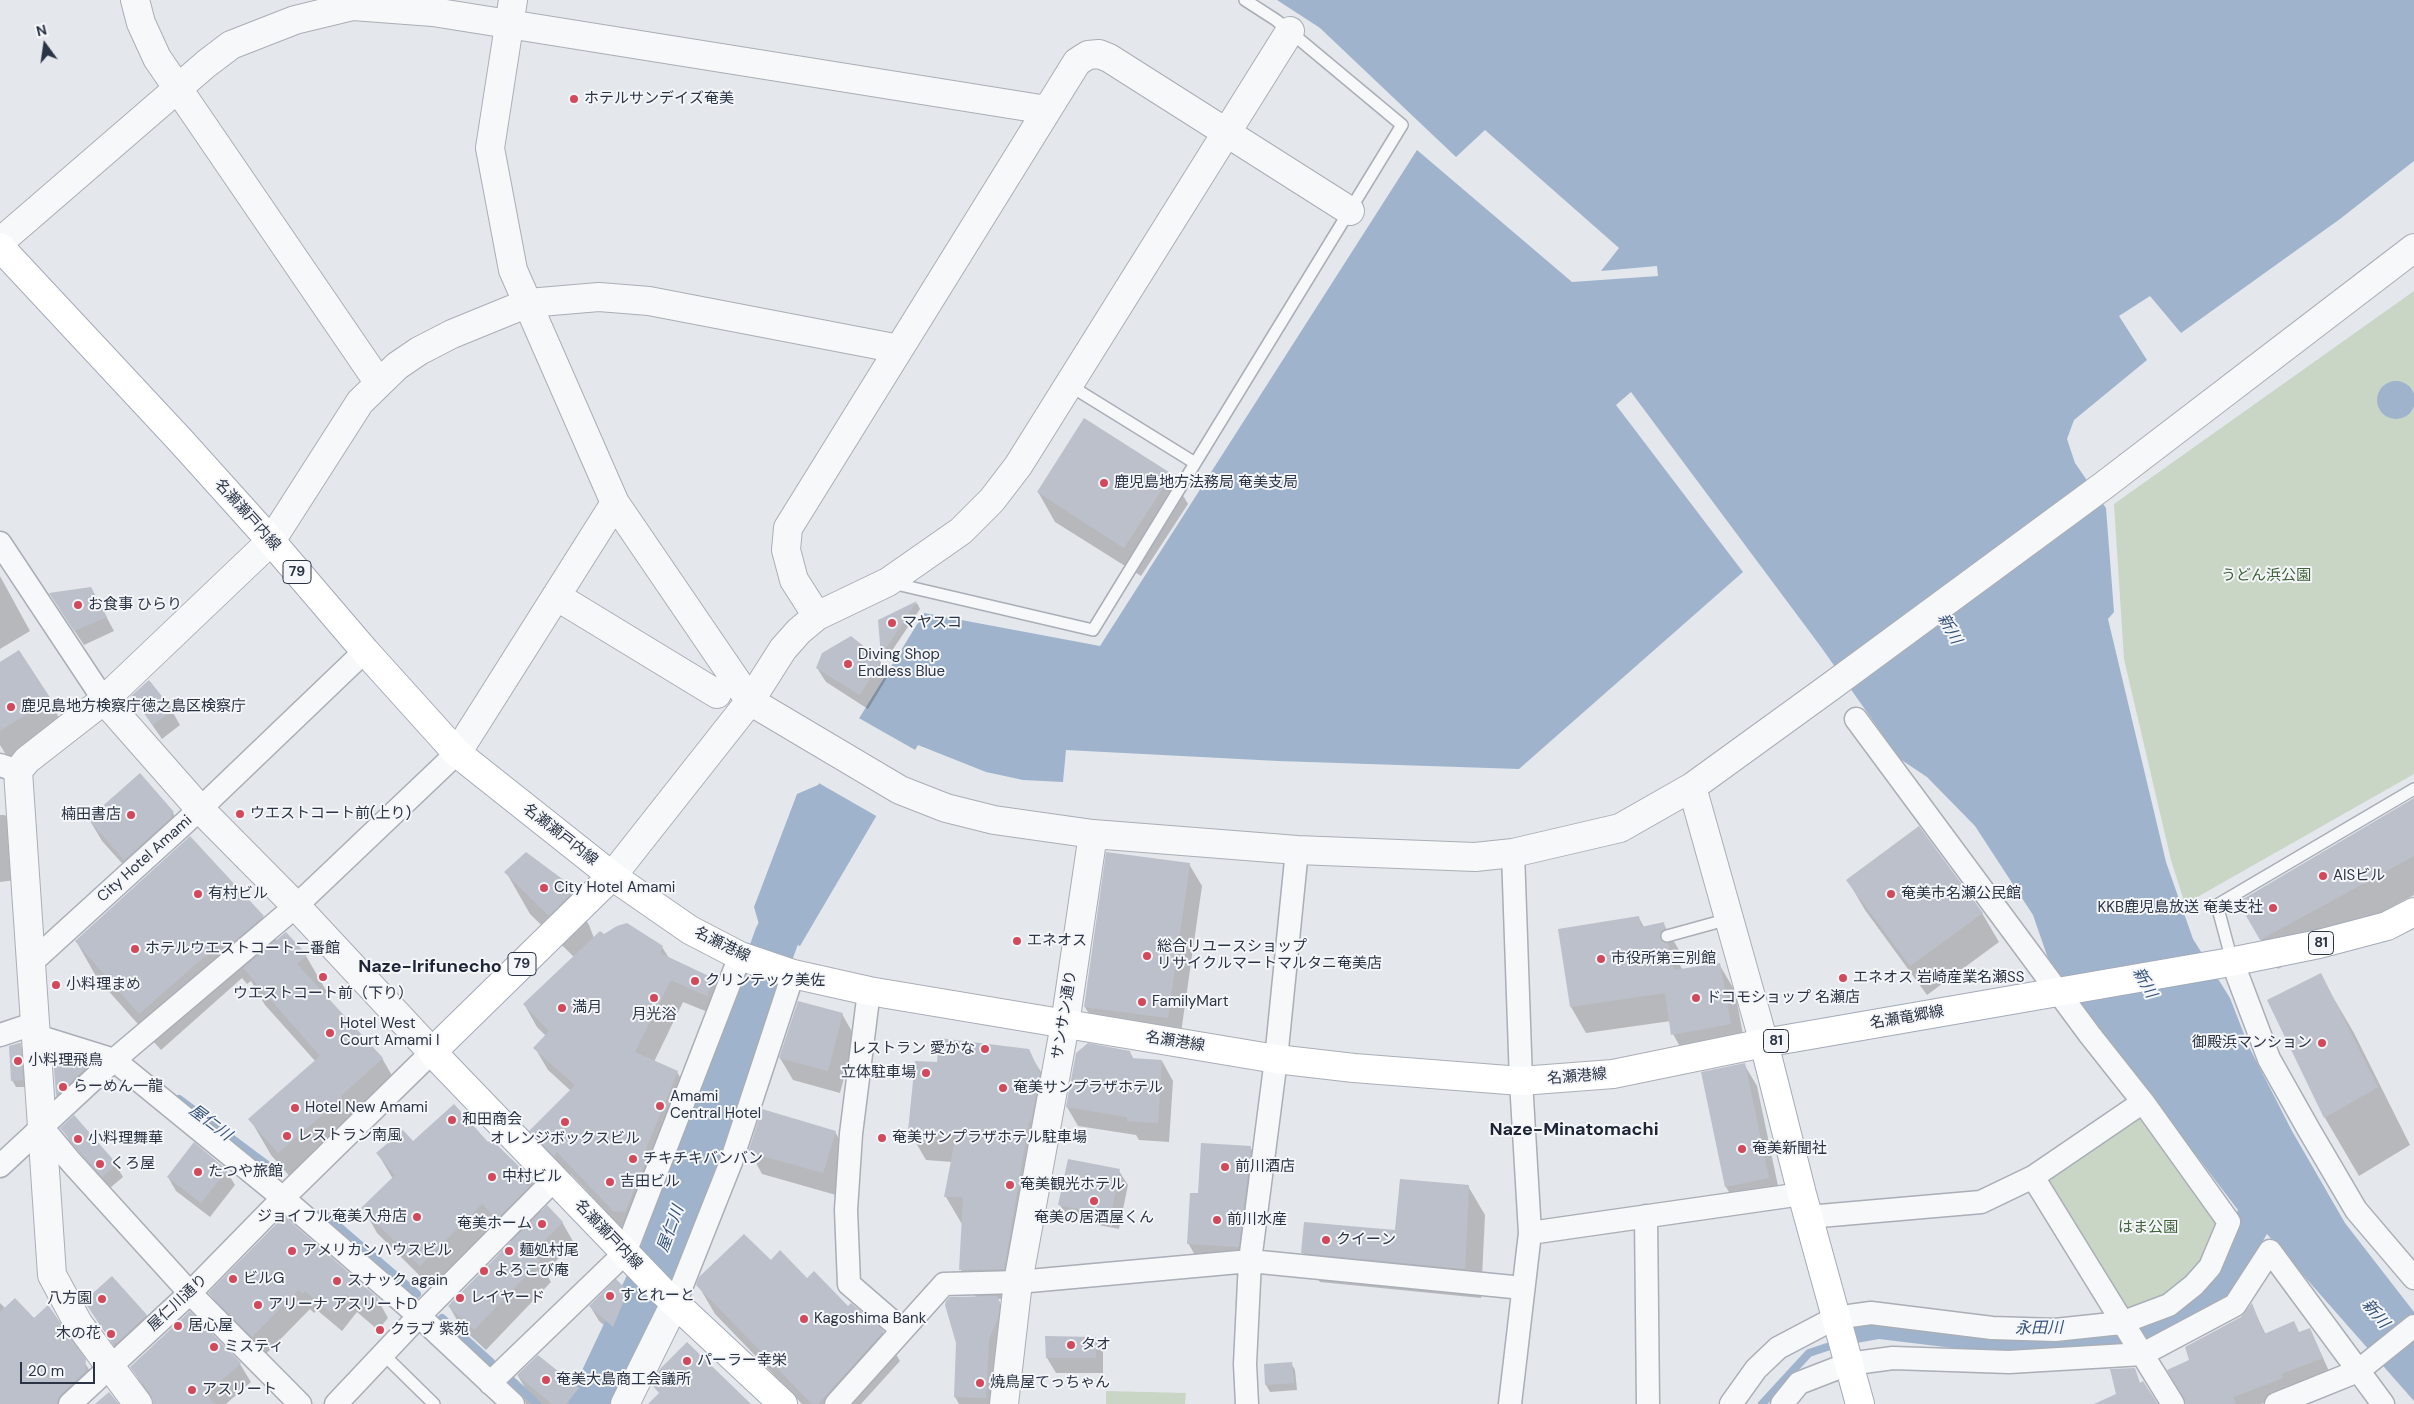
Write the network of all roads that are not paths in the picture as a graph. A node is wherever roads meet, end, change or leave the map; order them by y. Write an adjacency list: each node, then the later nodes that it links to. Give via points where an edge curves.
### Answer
1 (135, 0): 6 (street, via 141,23 157,58)
2 (1245, 0): 5 (lane)
3 (352, 3): 4 (street, via 433,12); 6 (street, via 295,20 231,45)
4 (511, 12): 7 (street); 13 (street, via 490,148 513,270)
5 (1290, 31): 8 (street); 9 (lane, via 1402,125)
6 (178, 88): 10 (street); 15 (street)
7 (1047, 110): 8 (street, via 1077,62 1088,55 1099,54); 14 (street)
8 (1225, 131): 9 (street); 16 (street)
9 (1350, 210): 17 (lane)
10 (0, 242)
11 (0, 247): 19 (main road, 名瀬瀬戸内線 / 79)
12 (2414, 248): 31 (street, via 2103,486)
13 (528, 303): 14 (street, via 599,297 649,301); 15 (street, via 419,351); 18 (street)
14 (899, 349): 23 (street, via 788,528 786,550 794,580)
15 (379, 383): 19 (street, via 345,424)
16 (1068, 385): 17 (lane); 21 (street, via 1018,466 992,500 961,531)
17 (1195, 463): 21 (lane, via 1093,630)
18 (615, 503): 22 (street); 27 (street)
19 (271, 542): 24 (main road, 名瀬瀬戸内線 / 79); 26 (street)
20 (0, 543): 26 (street)
21 (888, 582): 23 (street)
22 (556, 596): 25 (street); 29 (street)
23 (817, 616): 27 (street, via 799,630 783,650)
24 (365, 651): 29 (main road, 名瀬瀬戸内線 / 79); 33 (street, City Hotel Amami)
25 (717, 694)
26 (104, 700): 30 (street, via 27,760); 33 (street)
27 (750, 700): 34 (street, via 900,790 946,808 994,820); 37 (street)
28 (1856, 719): 46 (street)
29 (457, 753): 37 (main road, 名瀬瀬戸内線 / 79); 38 (street)
30 (9, 768): 43 (street)
31 (1692, 787): 36 (street, via 1620,828); 40 (street)
32 (2414, 789): 44 (lane, via 2217,905)
33 (200, 809): 38 (street); 43 (street, City Hotel Amami)
34 (1093, 834): 35 (street); 48 (street, サンサン通り)
35 (1297, 850): 36 (street, via 1476,858); 53 (street)
36 (1513, 853): 55 (street)
37 (612, 876): 42 (main road, 名瀬港線, via 690,930); 52 (main road, 名瀬瀬戸内線 / 79)
38 (296, 906): 52 (street); 54 (street)
39 (2414, 912): 44 (main road, 名瀬竜郷線 / 81, via 2387,926)
40 (1729, 919): 41 (lane); 51 (street)
41 (1667, 936)
42 (744, 957): 45 (main road, 名瀬港線); 65 (street)
43 (32, 962): 49 (street)
44 (2229, 962): 46 (main road, 名瀬竜郷線 / 81); 67 (street, via 2269,1059 2309,1130 2356,1210)
45 (790, 973): 47 (main road, 名瀬港線); 71 (street, via 731,1162)
46 (2064, 990): 51 (main road, 名瀬竜郷線 / 81); 56 (street, via 2090,1035)
47 (869, 991): 48 (main road, 名瀬港線); 76 (street, via 846,1201 849,1284)
48 (1065, 1024): 53 (main road, 名瀬港線); 68 (street, サンサン通り)
49 (36, 1030): 50 (street); 54 (street); 57 (street)
50 (0, 1035)
51 (1764, 1043): 55 (main road, 名瀬港線, via 1613,1074); 62 (main road, 81)
52 (432, 1052): 60 (main road, 名瀬瀬戸内線); 61 (street, 屋仁川通り)
53 (1276, 1059): 55 (main road, 名瀬港線); 66 (street)
54 (114, 1060): 57 (street); 61 (street)
55 (1521, 1081): 64 (street)
56 (2143, 1102): 59 (street); 74 (street, via 2229,1222 2210,1267 2194,1285 2169,1305)
57 (42, 1126): 58 (street); 70 (street); 80 (street, via 52,1275 78,1323)
58 (3, 1156)
59 (2032, 1177): 62 (street, via 1981,1202); 74 (street)
60 (554, 1180): 65 (main road, 名瀬瀬戸内線); 72 (street)
61 (283, 1198): 70 (street, 屋仁川通り); 72 (street)
62 (1805, 1206): 63 (street); 73 (main road, 81)
63 (1646, 1216): 64 (street); 95 (street)
64 (1530, 1233): 69 (street)
65 (628, 1257): 71 (main road, 名瀬瀬戸内線); 82 (street)
66 (1250, 1261): 68 (street); 69 (street); 93 (street, via 1245,1364)
67 (2414, 1278)
68 (1018, 1282): 76 (street, via 944,1284); 92 (street, サンサン通り)
69 (1523, 1288): 94 (street)
70 (190, 1293): 80 (street, 屋仁川通り); 87 (street)
71 (669, 1298): 84 (main road, 名瀬瀬戸内線); 90 (street)
72 (419, 1316): 77 (street); 82 (street)
73 (1836, 1318): 74 (street, via 1870,1313 1992,1328 2046,1330); 79 (main road, 81); 96 (street, via 1778,1348 1756,1369)
74 (2121, 1324): 78 (street)
75 (2414, 1326): 81 (street)
76 (901, 1329): 91 (street)
77 (383, 1354): 83 (street); 88 (lane)
78 (2143, 1354): 79 (street, via 2009,1362 1893,1358); 81 (street, via 2235,1305 2270,1251); 99 (street)
79 (1848, 1364): 97 (street, via 1799,1383); 98 (main road, 81)
80 (110, 1367): 85 (street, 屋仁川通り); 86 (street)
81 (2358, 1371): 100 (street); 101 (street)
82 (490, 1383): 89 (street)
83 (344, 1401)
84 (780, 1403)
85 (70, 1404)
86 (138, 1404)
87 (300, 1404)
88 (434, 1404)
89 (513, 1404)
90 (625, 1404)
91 (836, 1404)
92 (1004, 1404)
93 (1247, 1404)
94 (1510, 1404)
95 (1648, 1404)
96 (1731, 1404)
97 (1782, 1404)
98 (1860, 1404)
99 (2173, 1404)
100 (2276, 1404)
101 (2382, 1404)

